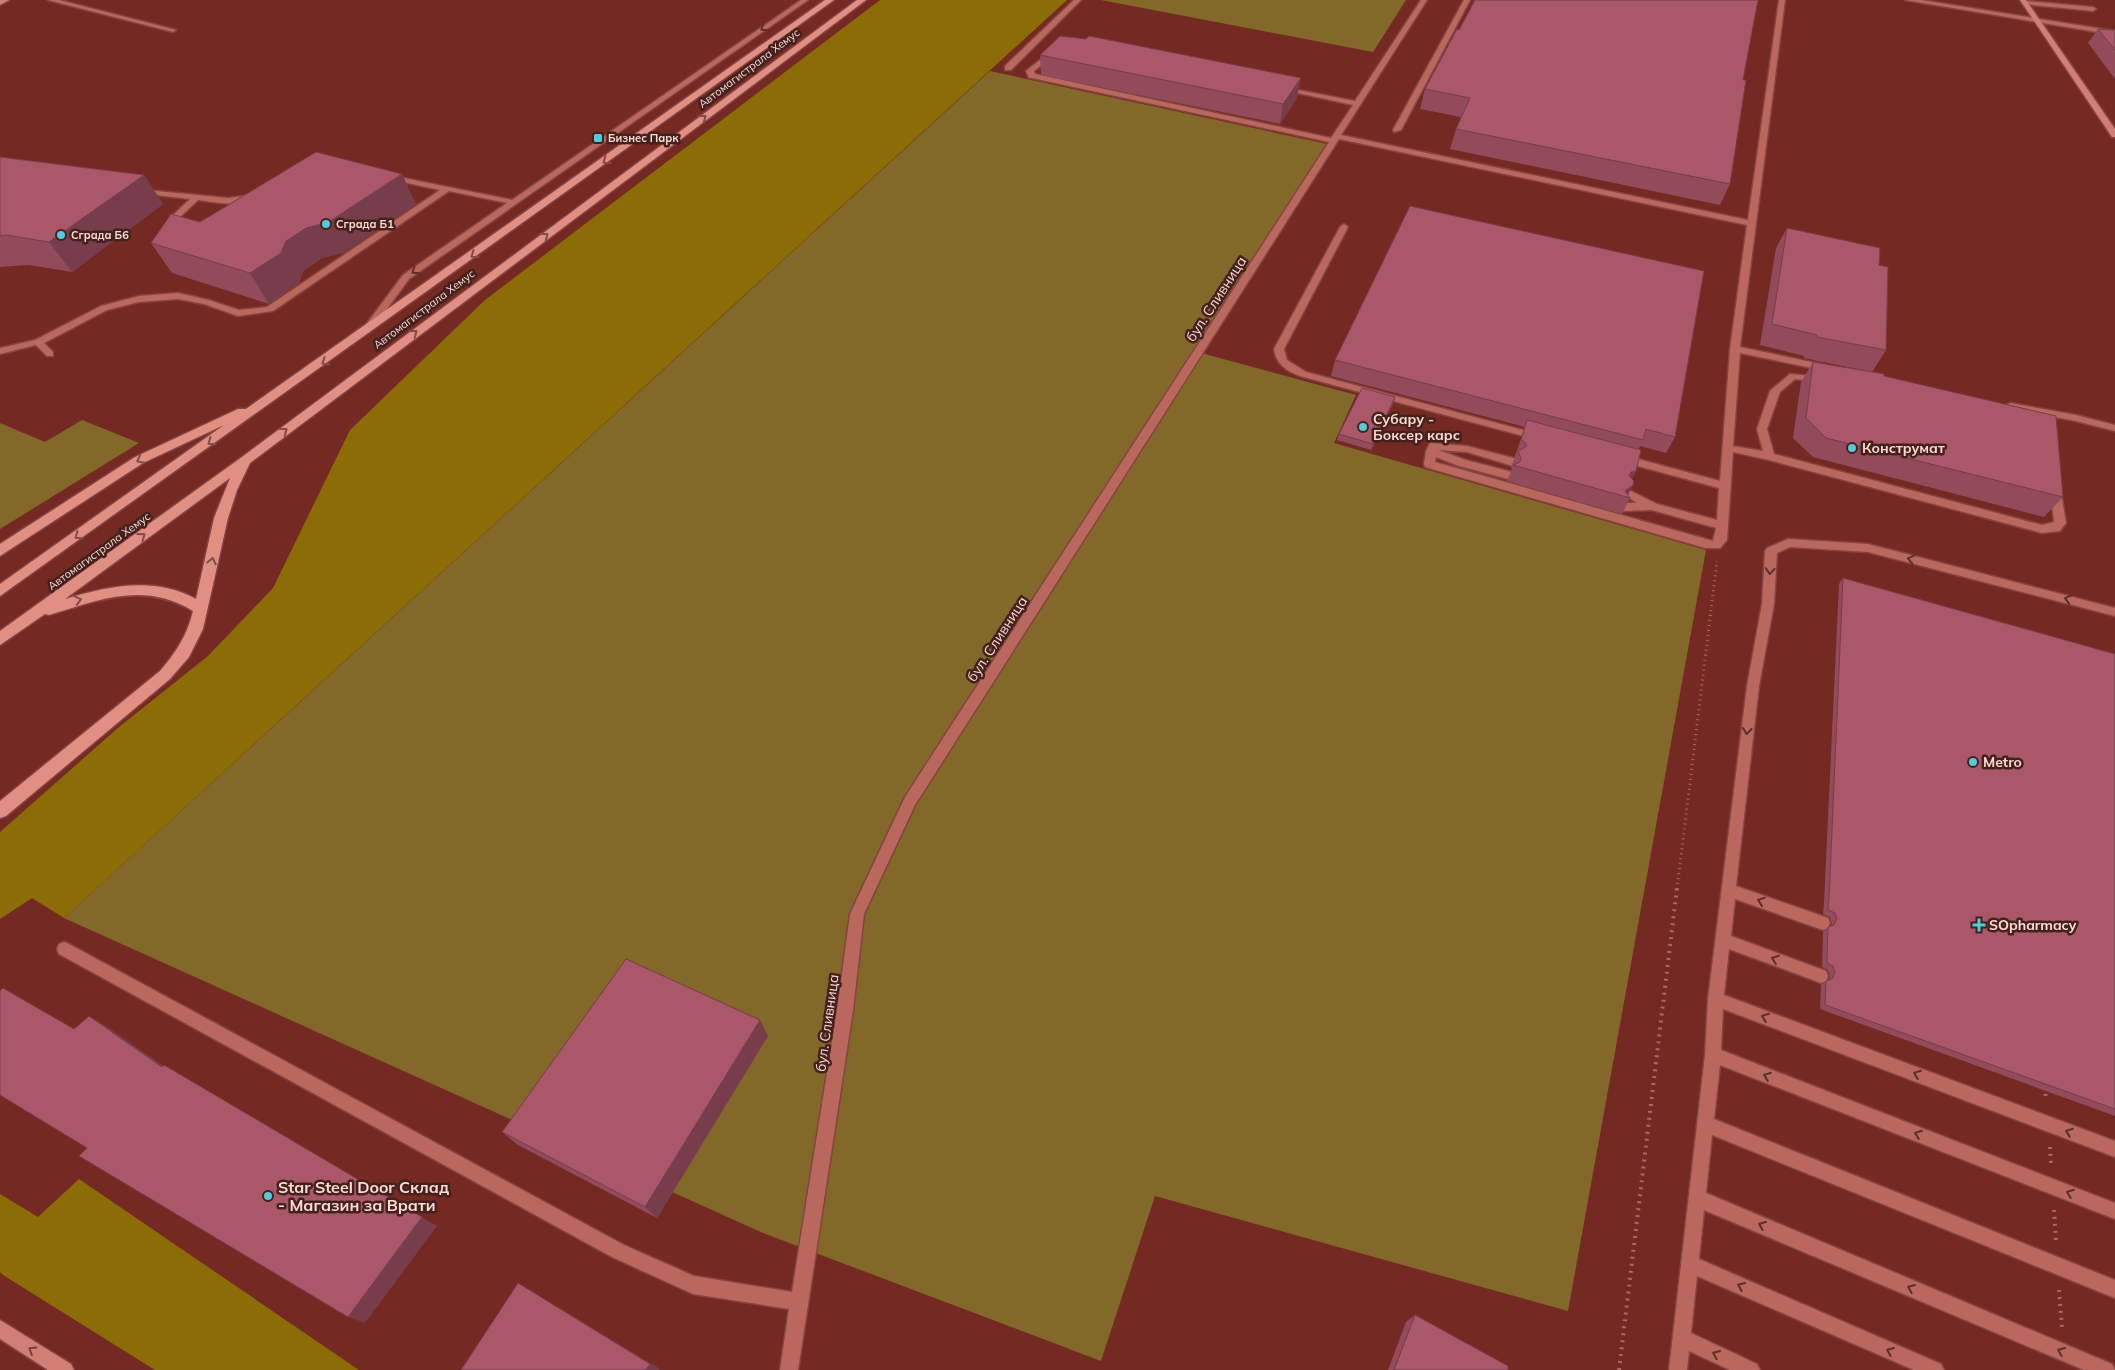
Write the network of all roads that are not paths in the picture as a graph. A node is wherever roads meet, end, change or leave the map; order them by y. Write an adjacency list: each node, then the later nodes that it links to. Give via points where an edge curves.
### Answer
1 (6, 0): 12 (main road)
2 (51, 0): 15 (street)
3 (805, 0): 29 (street, one-way to 29)
4 (830, 0): 33 (highway, Автомагистрала Хемус, one-way to 33)
5 (862, 0): 48 (highway, Автомагистрала Хемус, one-way to 5)
6 (1078, 0): 18 (street)
7 (1424, 0): 20 (street, бул. Сливница)
8 (1467, 0): 21 (street)
9 (1782, 0): 30 (street)
10 (1908, 0): 14 (street)
11 (2024, 1): 13 (street); 14 (main road)
12 (0, 3)
13 (2093, 9)
14 (2038, 21): 16 (street); 22 (main road)
15 (173, 30)
16 (2115, 33)
17 (1064, 49): 23 (street, via 1050,53 1030,71 1032,76)
18 (1008, 68)
19 (1274, 88): 20 (street)
20 (1359, 104): 23 (street, бул. Сливница)
21 (1397, 130)
22 (2115, 135)
23 (1336, 139): 30 (street); 77 (street, бул. Сливница, via 910,801 857,914 845,1010)
24 (381, 174): 25 (street)
25 (448, 188): 29 (street); 34 (street, via 270,309 238,313 178,296 139,299 104,308)
26 (134, 190): 28 (street)
27 (260, 195): 28 (street, via 247,200 228,201)
28 (196, 198): 32 (street, via 176,216 175,222)
29 (512, 202): 33 (street, one-way to 33, via 406,277)
30 (1751, 223): 35 (street)
31 (1344, 227): 43 (street, via 1279,349 1284,364 1303,374)
32 (190, 231)
33 (364, 334): 40 (highway, Автомагистрала Хемус, one-way to 40)
34 (38, 342): 36 (street); 37 (street)
35 (1735, 349): 38 (street); 44 (street)
36 (0, 351)
37 (50, 354)
38 (1842, 371)
39 (1829, 380): 47 (street, via 1793,376 1775,391 1762,429)
40 (279, 394): 57 (highway, one-way to 57, via 139,460); 58 (highway, Автомагистрала Хемус, one-way to 58)
41 (1996, 403): 42 (street, via 2045,417 2076,418)
42 (2115, 428)
43 (1551, 440)
44 (1728, 448): 47 (street); 52 (street)
45 (1431, 451): 49 (street, via 1434,445 1467,449); 50 (street); 56 (street, via 1429,464 1704,544 1716,545 1721,540)
46 (1608, 456): 52 (street)
47 (1769, 456): 51 (street, via 2042,529 2056,528 2060,523)
48 (246, 460): 59 (highway, one-way to 48, via 221,518 230,490); 61 (highway, Автомагистрала Хемус, one-way to 48)
49 (1513, 462)
50 (1508, 475)
51 (2053, 477)
52 (1725, 486): 56 (street)
53 (1627, 493): 55 (street)
54 (1624, 507): 55 (street)
55 (1653, 507): 56 (street)
56 (1723, 526)
57 (0, 551)
58 (0, 591)
59 (201, 609): 61 (highway, one-way to 59, via 76,600 122,591 160,591); 63 (highway, via 196,630 184,653 166,675)
60 (2115, 612): 64 (street, one-way to 64, via 1868,548 1788,543 1771,551 1768,604 1753,686)
61 (32, 616): 62 (highway, Автомагистрала Хемус)
62 (0, 639)
63 (0, 811)
64 (1729, 890): 65 (street, one-way to 64); 66 (street)
65 (1823, 924)
66 (1723, 940): 68 (street, one-way to 66); 69 (street)
67 (64, 949): 77 (street, via 618,1251 694,1285)
68 (1821, 976)
69 (1716, 999): 70 (street); 72 (street, one-way to 69)
70 (1713, 1055): 71 (street); 74 (street, one-way to 70)
71 (1705, 1124): 73 (street); 76 (street)
72 (2115, 1149)
73 (1697, 1198): 75 (street); 85 (street, one-way to 73)
74 (2115, 1211)
75 (1690, 1264): 79 (street); 84 (street, one-way to 75)
76 (2115, 1289)
77 (798, 1302): 81 (street, бул. Сливница)
78 (0, 1329): 80 (main road, one-way to 78)
79 (1681, 1338): 82 (street); 83 (street, one-way to 79)
80 (65, 1370)
81 (789, 1370)
82 (1678, 1370)
83 (1751, 1370)
84 (1935, 1370)
85 (2106, 1370)

